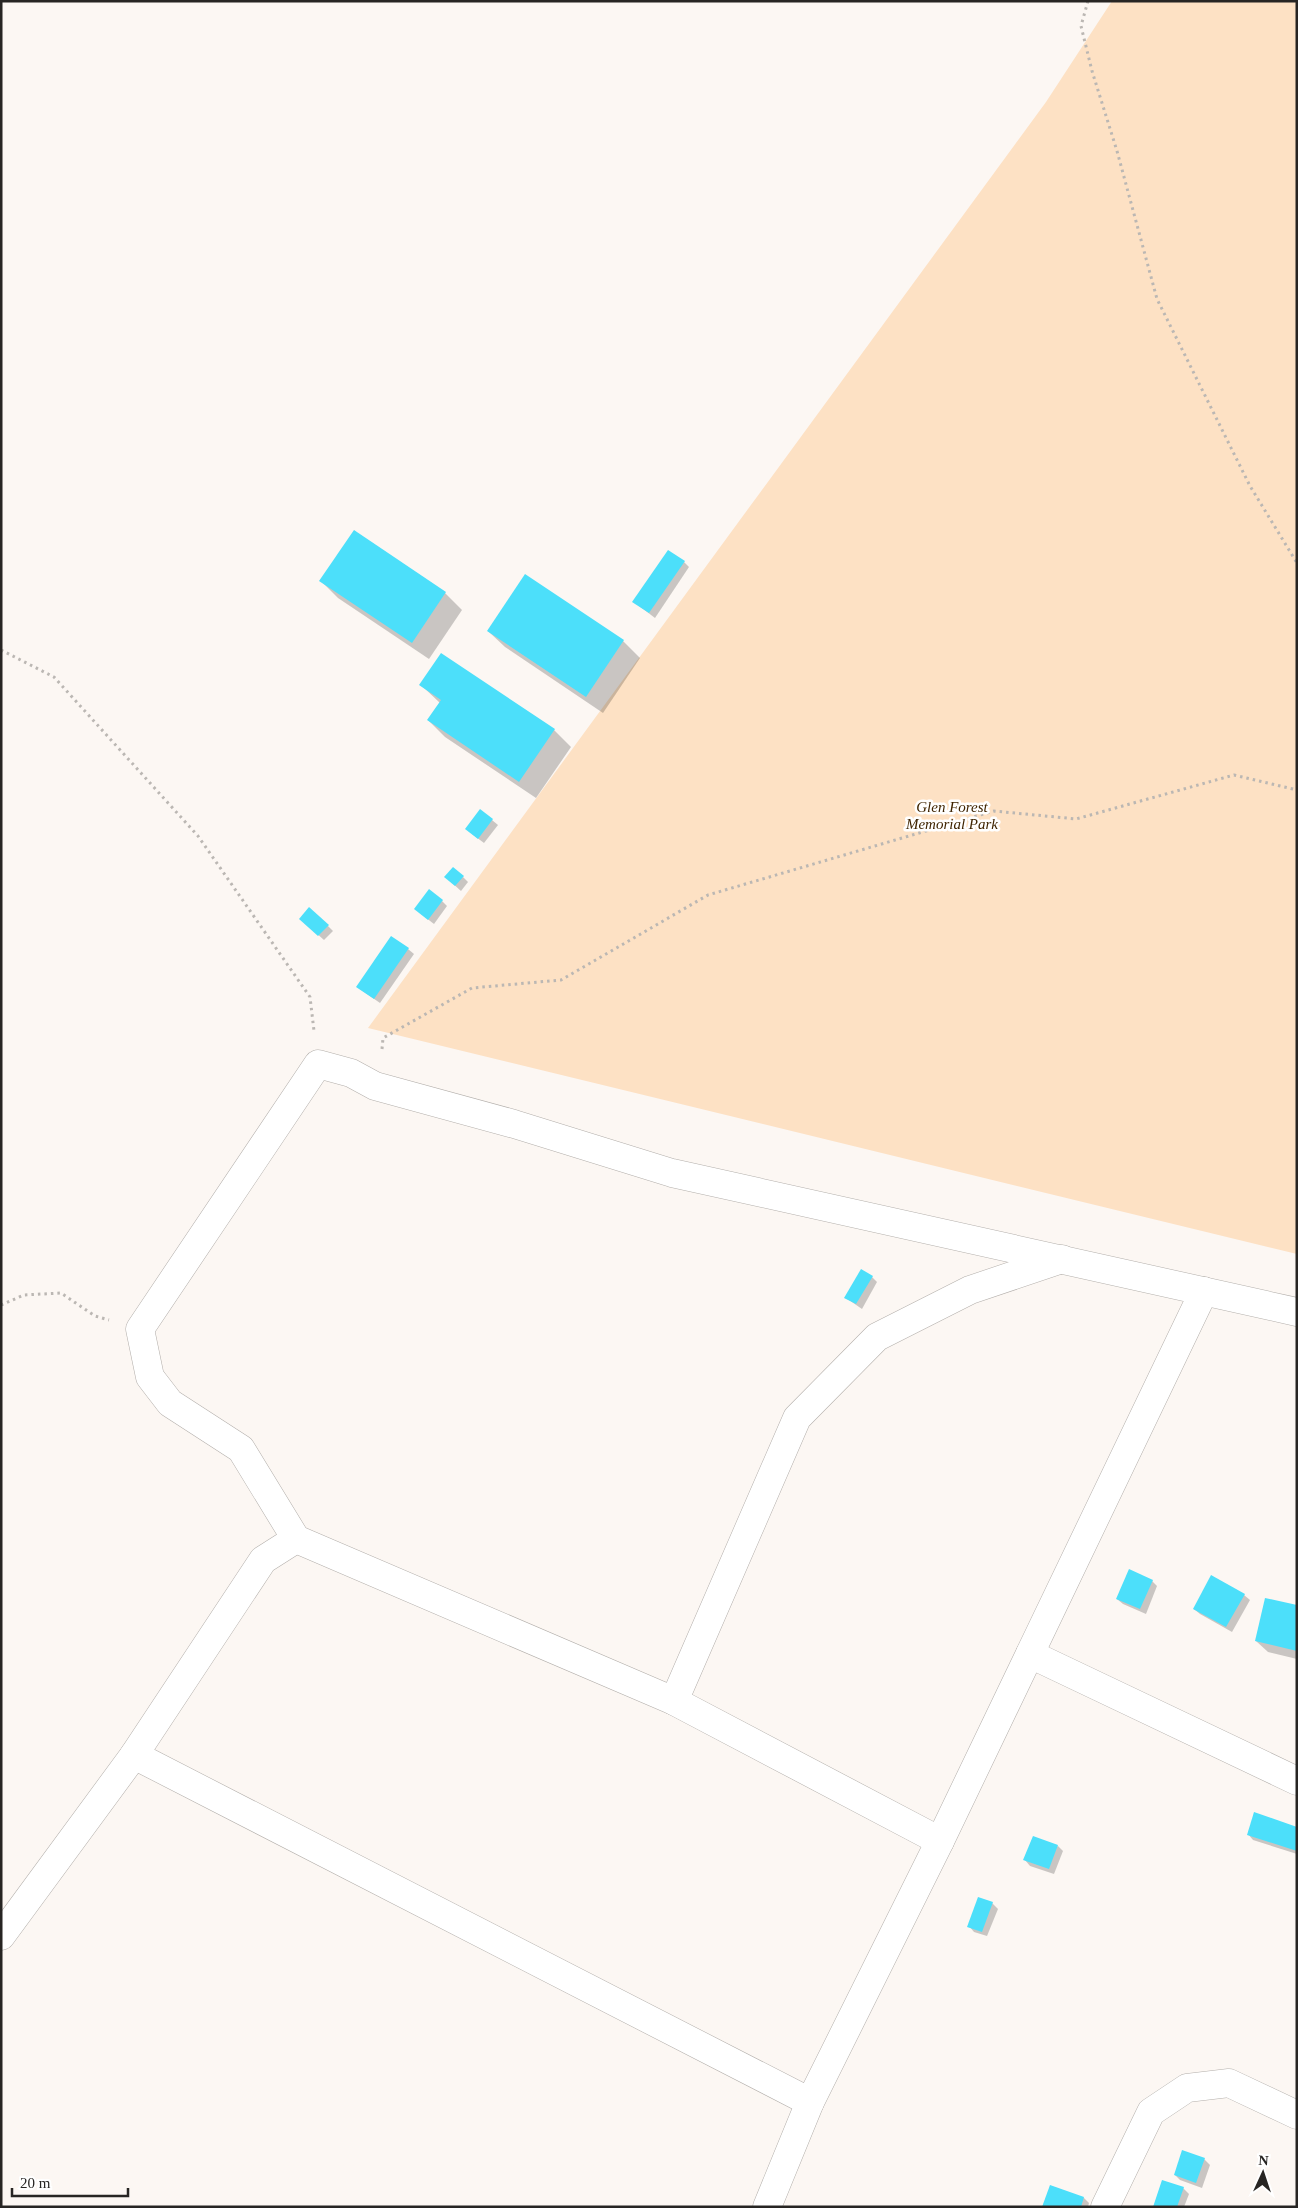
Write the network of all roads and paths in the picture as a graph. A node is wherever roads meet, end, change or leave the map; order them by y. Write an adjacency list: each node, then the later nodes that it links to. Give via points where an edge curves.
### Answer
1 (1088, 1): 2 (path, via 1081,26 1157,299 1250,486)
2 (1297, 563)
3 (1, 650): 5 (path, via 54,676 198,836 310,997)
4 (1297, 790): 6 (path, via 1234,774 1076,819 994,811 708,895 561,980 472,988 384,1038)
5 (318, 1064): 6 (street, via 351,1073); 11 (street)
6 (375, 1086): 7 (street, via 514,1124 672,1173)
7 (1062, 1259): 8 (street); 14 (street, via 970,1290 877,1337 797,1418)
8 (1204, 1291): 10 (street); 13 (street)
9 (1, 1305): 11 (path, via 24,1295 61,1293 95,1316)
10 (1297, 1312)
11 (140, 1329): 12 (street, via 150,1377 170,1404 241,1449)
12 (296, 1539): 14 (street); 15 (street, via 263,1560)
13 (1030, 1654): 16 (street); 17 (street)
14 (674, 1701): 17 (street)
15 (134, 1755): 18 (street); 19 (street)
16 (1297, 1781)
17 (940, 1841): 19 (street)
18 (1, 1936)
19 (810, 2102): 21 (street)
20 (1297, 2115): 22 (street, via 1229,2083 1187,2088 1151,2112)
21 (767, 2207)
22 (1105, 2207)

